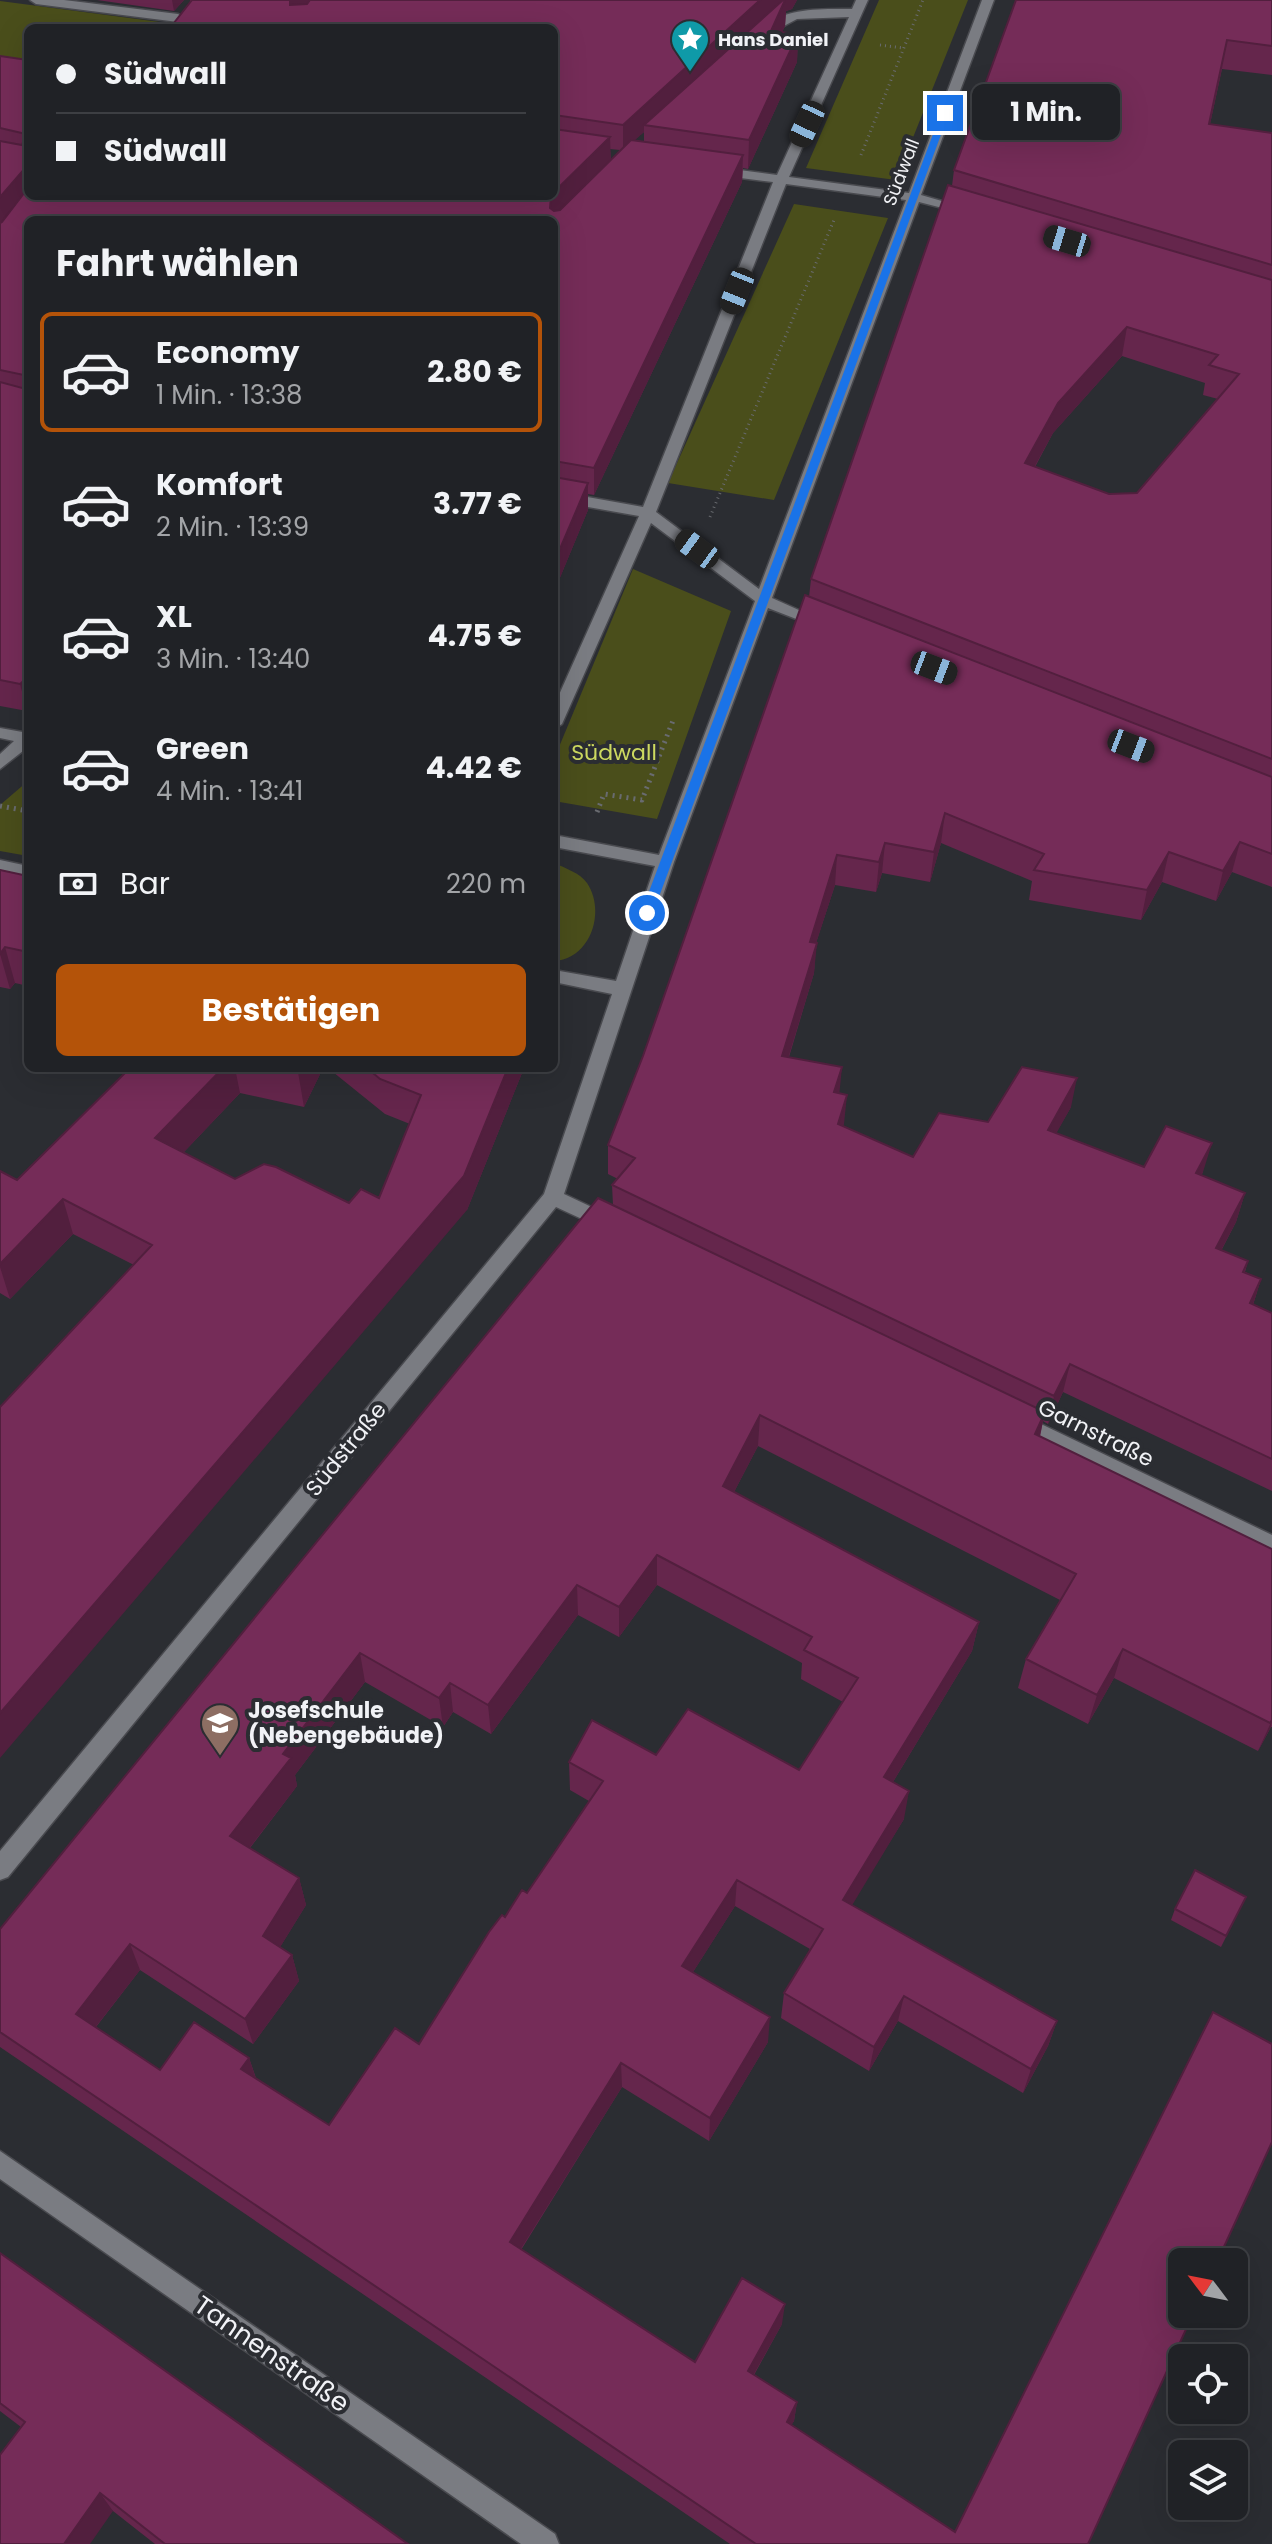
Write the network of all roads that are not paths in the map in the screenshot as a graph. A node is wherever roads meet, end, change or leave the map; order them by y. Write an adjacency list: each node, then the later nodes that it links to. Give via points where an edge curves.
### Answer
1 (36, 0): 4 (street)
2 (988, 0): 8 (street, Südwall)
3 (860, 7): 5 (street, via 776,21); 7 (street)
4 (178, 19)
5 (756, 38)
6 (704, 169): 7 (street)
7 (781, 180): 8 (street); 11 (street)
8 (913, 197): 9 (street); 12 (street, Südwall)
9 (979, 214)
10 (558, 497): 11 (street)
11 (648, 513): 12 (street); 14 (street)
12 (765, 601): 13 (street); 20 (street, Südwall)
13 (837, 630)
14 (558, 715)
15 (0, 733): 16 (street)
16 (24, 737)
17 (24, 742): 18 (street)
18 (0, 763)
19 (558, 842): 20 (street)
20 (665, 862): 24 (street, Südwall)
21 (0, 866): 22 (street)
22 (24, 871)
23 (558, 977): 24 (street)
24 (621, 989): 25 (street, Südstraße)
25 (553, 1197): 26 (street); 29 (street, Südstraße)
26 (625, 1231)
27 (999, 1413): 28 (street, Garnstraße)
28 (1272, 1545)
29 (0, 1869)
30 (0, 2164): 31 (street, Tannenstraße)
31 (545, 2544)

